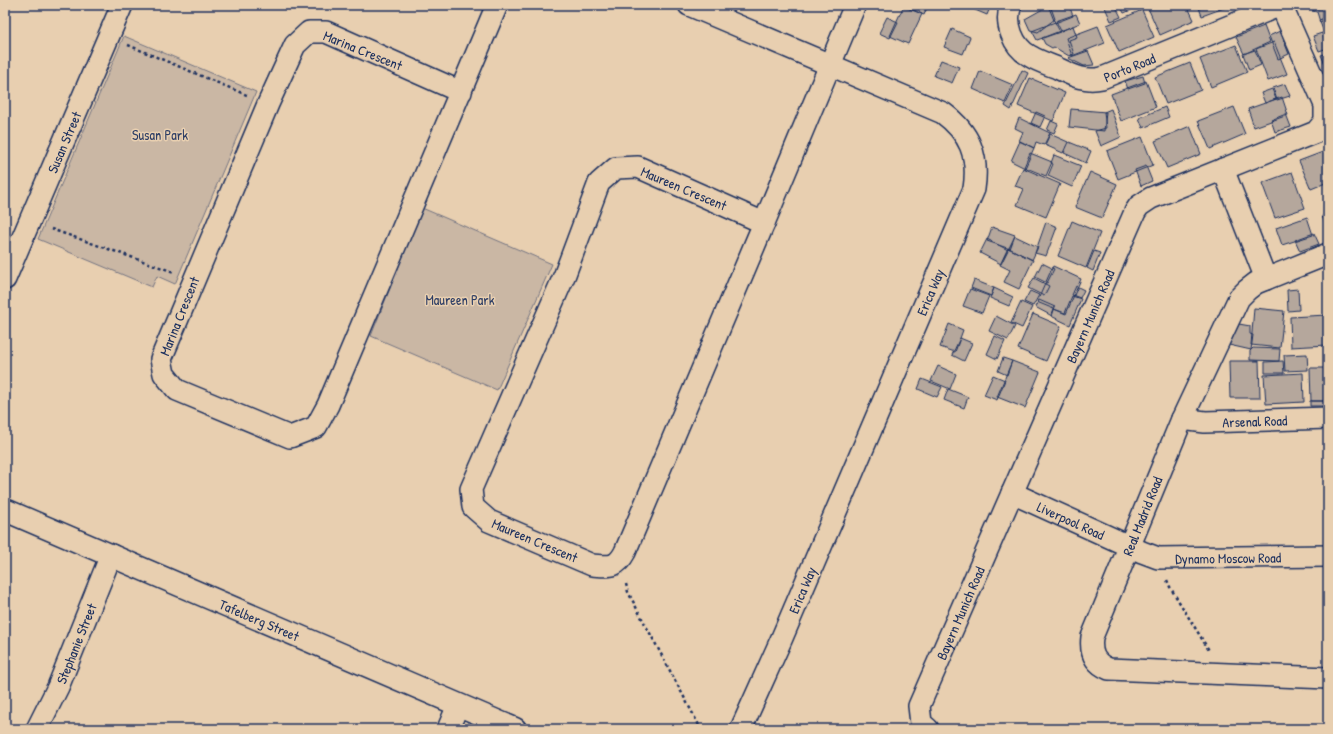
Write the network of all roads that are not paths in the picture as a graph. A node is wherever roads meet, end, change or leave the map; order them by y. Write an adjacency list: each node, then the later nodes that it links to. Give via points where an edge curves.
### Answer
1 (122, 5): 12 (street, Susan Street)
2 (498, 5): 8 (street, Marina Crescent)
3 (689, 5): 7 (street, Erica Way)
4 (856, 5): 7 (street, Maureen Crescent)
5 (1011, 5): 6 (street, Porto Road, via 1009,23 1012,34 1022,50 1030,56 1088,80 1102,78)
6 (1281, 5): 9 (street, Bayern Munich Road, via 1325,105 1325,121 1316,132)
7 (830, 65): 10 (street, Maureen Crescent); 26 (street, Erica Way, via 944,113 969,141 976,177 968,203)
8 (461, 92): 8 (street, Marina Crescent, via 328,405 316,427 290,437 177,390 164,374 161,359 294,46 309,32 326,32)
9 (1223, 169): 13 (street); 16 (street, Bayern Munich Road, via 1150,198 1135,212)
10 (764, 223): 10 (street, Maureen Crescent, via 638,167 616,168 599,183 565,274 471,489 473,508 489,521 592,565 609,566 620,562)
11 (1328, 254): 13 (street, Real Madrid Road)
12 (5, 279)
13 (1266, 279): 15 (street, Real Madrid Road, via 1239,298)
14 (1328, 418): 15 (street, Arsenal Road, via 1205,422)
15 (1182, 420): 18 (street, Real Madrid Road)
16 (1012, 493): 18 (street, Liverpool Road); 27 (street, Bayern Munich Road, via 919,706 921,723)
17 (5, 510): 19 (street, Tafelberg Street)
18 (1130, 546): 20 (street, Dynamo Moscow Road, via 1158,558); 21 (street, Real Madrid Road, via 1092,638 1092,654 1102,666 1109,669)
19 (111, 555): 22 (street, Tafelberg Street); 23 (street, Stephanie Street, via 58,687)
20 (1328, 556)
21 (1328, 678)
22 (458, 705): 24 (street); 25 (street, Tafelberg Street)
23 (37, 729)
24 (448, 729)
25 (515, 729)
26 (741, 729)
27 (928, 729)

